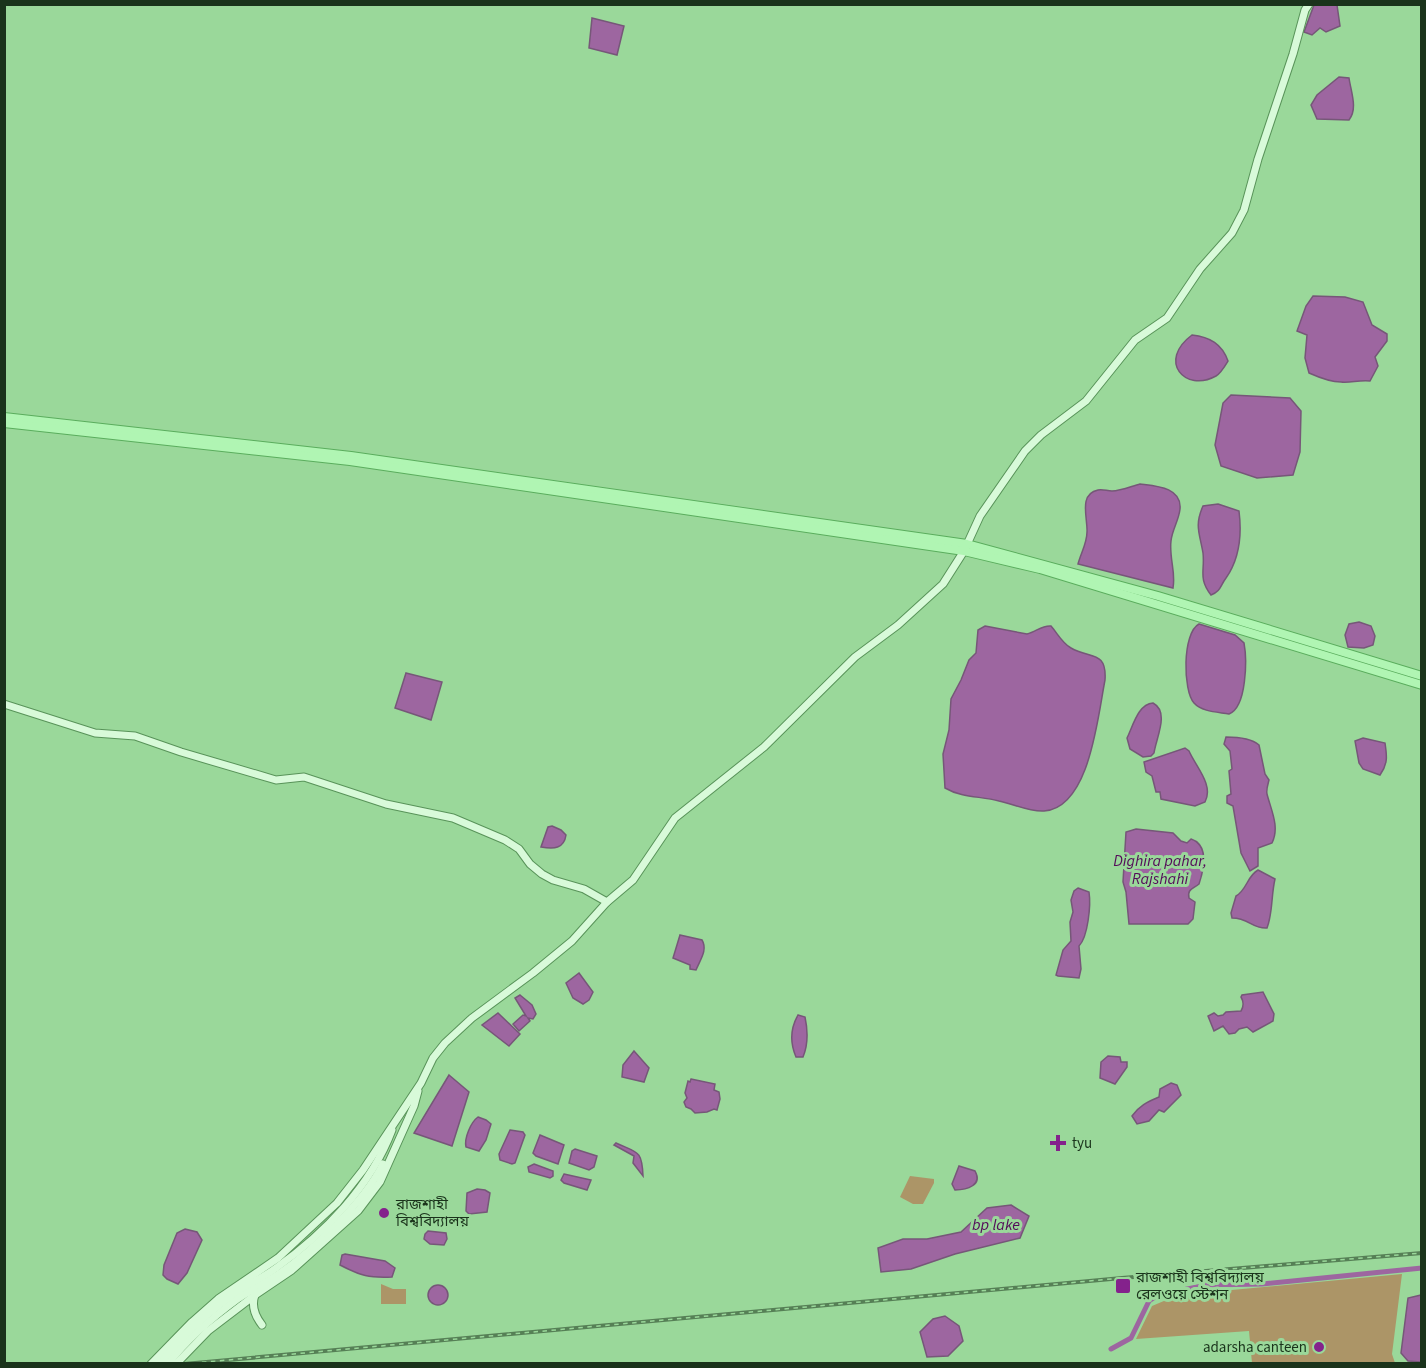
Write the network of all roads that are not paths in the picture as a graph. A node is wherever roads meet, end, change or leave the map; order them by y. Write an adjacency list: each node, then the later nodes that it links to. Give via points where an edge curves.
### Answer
1 (1309, 4): 4 (main road, via 1244,210 1232,233 1200,269 1167,318 1135,340 1086,401 1025,451 980,516)
2 (4, 417): 4 (main road, via 351,456)
3 (4, 423): 4 (main road, via 350,461)
4 (966, 548): 5 (main road, via 1158,596); 6 (main road); 8 (main road, via 943,584 916,610 855,657 764,747 675,818 633,880)
5 (1422, 676)
6 (1422, 685)
7 (4, 704): 8 (main road, via 95,733 135,736 276,780 304,777 386,804 453,818 505,840 542,874)
8 (607, 902): 9 (main road, via 572,941 472,1018 445,1044)
9 (421, 1083): 10 (main road); 11 (main road)
10 (395, 1122): 12 (main road); 15 (main road, via 337,1203 278,1258 218,1299)
11 (404, 1128): 12 (main road); 13 (main road, via 380,1182 358,1211 291,1270)
12 (390, 1143): 16 (main road, via 351,1201 276,1268 199,1322); 17 (main road, via 377,1176 355,1205 280,1273 203,1327)
13 (255, 1295): 14 (main road, via 253,1307); 18 (main road, via 208,1331)
14 (262, 1325)
15 (151, 1364)
16 (160, 1364)
17 (168, 1364)
18 (176, 1364)

